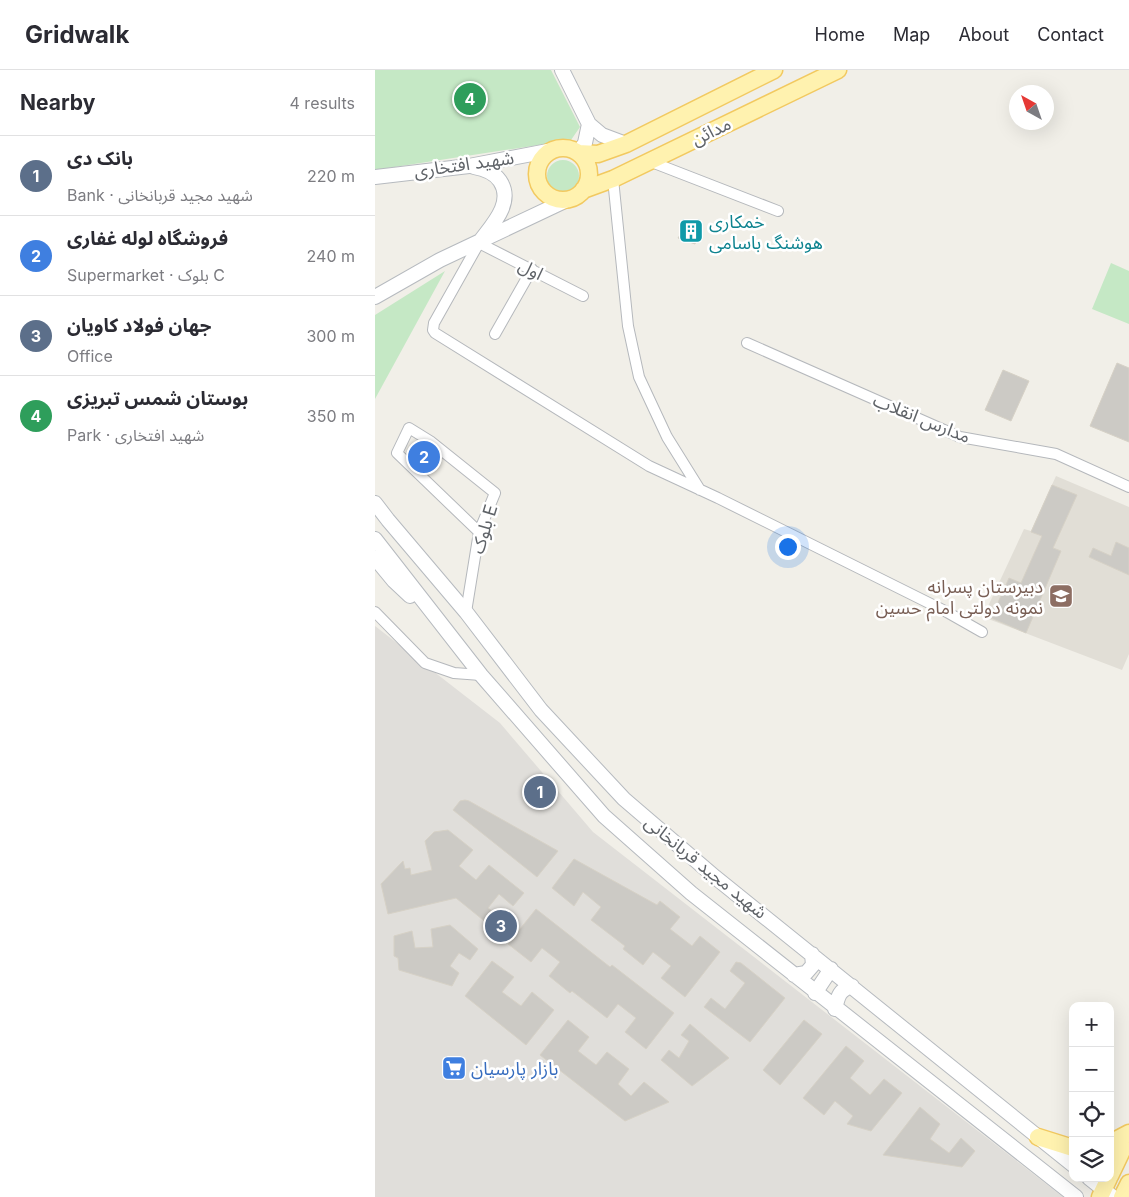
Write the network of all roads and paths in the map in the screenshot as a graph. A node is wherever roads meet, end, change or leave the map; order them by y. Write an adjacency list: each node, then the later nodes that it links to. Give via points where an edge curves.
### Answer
1 (562, 70): 4 (main road)
2 (774, 70): 5 (main road, مدائن)
3 (839, 70): 8 (main road, مدائن)
4 (589, 124): 5 (main road, via 602,135); 7 (main road, via 585,143)
5 (626, 144): 7 (main road, مدائن, via 597,154)
6 (553, 150): 7 (main road, via 562,148); 9 (main road, شهید افتخاری); 12 (main road, via 540,161 537,169 540,186 545,193 561,200)
7 (578, 153): 12 (main road, via 588,170 588,177)
8 (649, 161): 11 (main road, مدائن); 13 (street)
9 (469, 166): 10 (main road, شهید افتخاری); 14 (main road, via 485,169 496,176 505,188 505,201 500,213)
10 (375, 177)
11 (613, 179): 12 (main road, مدائن); 21 (street, via 628,326 639,377 667,437)
12 (576, 194): 14 (main road, مدائن)
13 (778, 210)
14 (479, 243): 15 (street, اول); 17 (main road, مدائن, via 440,260); 21 (street, via 434,323 435,333 649,466)
15 (532, 270): 16 (street, اول); 18 (street)
16 (583, 296)
17 (375, 297)
18 (495, 334)
19 (747, 343): 20 (street, مدارس انقلاب, via 960,437 1056,454)
20 (1129, 487)
21 (701, 490): 31 (street)
22 (375, 498): 24 (main road)
23 (375, 503): 24 (main road)
24 (387, 520): 29 (main road, شهید مجید قربانخانی)
25 (479, 532): 25 (street, بلوک E, via 397,453 409,428 495,493); 29 (street, بلوک E)
26 (375, 539): 30 (main road)
27 (375, 558): 30 (main road, via 394,581)
28 (375, 612): 32 (street, via 425,663 454,673)
29 (466, 612): 33 (main road, شهید مجید قربانخانی, via 541,710 624,799)
30 (436, 620): 32 (main road, شهید مجید قربانخانی)
31 (982, 632)
32 (481, 675): 35 (main road, شهید مجید قربانخانی, via 604,816 691,893)
33 (812, 954): 34 (main road, شهید مجید قربانخانی); 35 (main road, via 813,966 806,973)
34 (831, 969): 36 (main road, شهید مجید قربانخانی); 37 (main road)
35 (794, 976): 37 (main road, شهید مجید قربانخانی)
36 (852, 986): 38 (main road, via 837,997); 40 (main road, شهید مجید قربانخانی)
37 (815, 992): 38 (main road, شهید مجید قربانخانی)
38 (835, 1009): 46 (main road, شهید مجید قربانخانی)
39 (1129, 1134): 41 (main road); 45 (main road)
40 (1038, 1137): 42 (main road); 43 (main road, شهید مجید قربانخانی)
41 (1114, 1141)
42 (1069, 1147)
43 (1069, 1162)
44 (1129, 1183): 47 (main road)
45 (1107, 1188)
46 (1076, 1197)
47 (1123, 1197)

